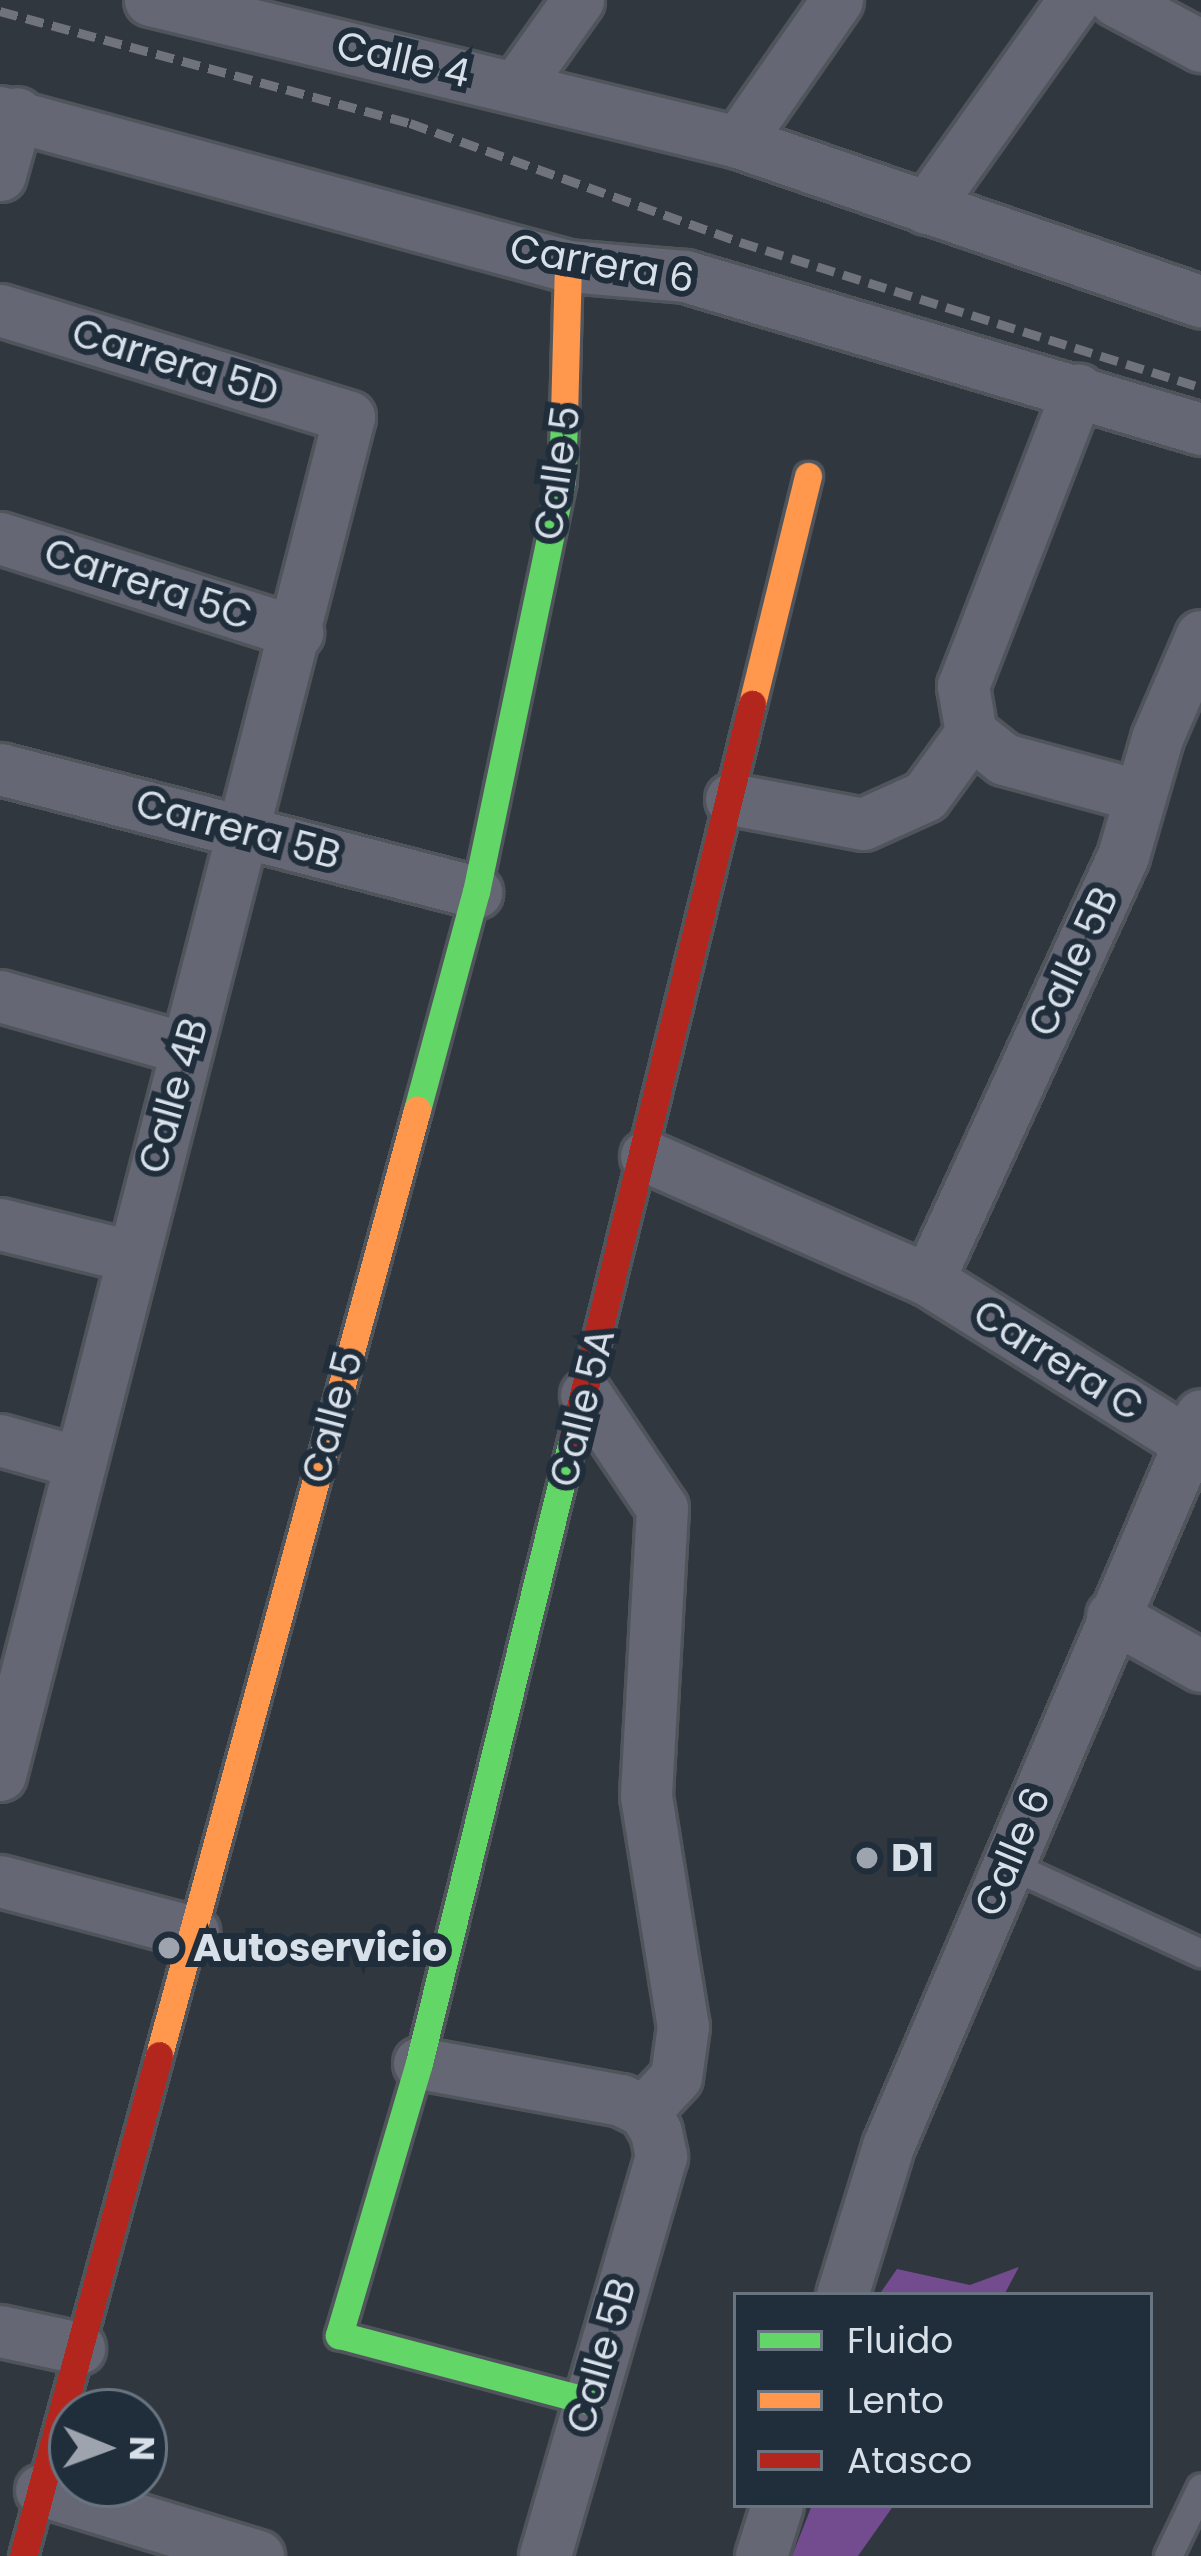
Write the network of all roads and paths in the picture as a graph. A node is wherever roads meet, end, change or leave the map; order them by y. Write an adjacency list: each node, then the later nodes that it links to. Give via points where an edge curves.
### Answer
1 (150, 0): 7 (street, Calle 4)
2 (578, 0): 7 (street)
3 (836, 0): 9 (street)
4 (1074, 0): 11 (street)
5 (1115, 0): 6 (street)
6 (1201, 46)
7 (516, 87): 9 (street)
8 (8, 112): 10 (street); 12 (street, Carrera 6)
9 (738, 142): 11 (street)
10 (0, 175)
11 (926, 208): 13 (street)
12 (568, 266): 15 (street, Carrera 6, via 685,276); 27 (street, Calle 5, via 562,480)
13 (1201, 301)
14 (0, 310): 16 (street, Carrera 5D)
15 (1078, 390): 17 (street, Carrera 6); 22 (street, via 963,686)
16 (349, 417): 20 (street, Calle 4B)
17 (1201, 429)
18 (808, 476): 25 (street, Calle 5A)
19 (0, 538): 20 (street, Carrera 5C)
20 (297, 632): 26 (street, Calle 4B)
21 (1201, 636): 24 (street, Calle 5B)
22 (971, 733): 24 (street, via 1004,759); 25 (street, via 925,796 863,824)
23 (0, 769): 26 (street, Carrera 5B)
24 (1140, 796): 33 (street, Calle 5B, via 1123,856)
25 (731, 799): 30 (street, Calle 5A)
26 (248, 832): 27 (street, Carrera 5B); 29 (street, Calle 4B)
27 (476, 892): 44 (street, Calle 5)
28 (0, 996): 29 (street)
29 (188, 1049): 32 (street, Calle 4B)
30 (646, 1156): 33 (street); 34 (street, Calle 5A)
31 (0, 1224): 32 (street)
32 (130, 1256): 37 (street, Calle 4B)
33 (928, 1280): 35 (street, Carrera C)
34 (586, 1395): 46 (street, Calle 5A); 47 (street, Calle 5B, via 662,1508 646,1796 683,2026 676,2077)
35 (1195, 1429): 38 (street, Calle 6)
36 (0, 1440): 37 (street)
37 (78, 1462): 39 (street, Calle 4B)
38 (1112, 1616): 40 (street); 42 (street, Calle 6)
39 (14, 1662): 41 (street, Calle 4B)
40 (1201, 1666)
41 (0, 1774)
42 (1008, 1864): 45 (lane); 48 (street, Calle 6, via 888,2146)
43 (0, 1881): 44 (street)
44 (193, 1932): 50 (street, Calle 5)
45 (1201, 1953)
46 (419, 2063): 47 (street); 51 (street, Calle 5A, via 339,2335)
47 (652, 2133): 51 (street, Calle 5B)
48 (843, 2292)
49 (0, 2331): 50 (street)
50 (79, 2348): 53 (street, Calle 5)
51 (589, 2401): 57 (street, Calle 5B)
52 (1201, 2487): 59 (lane)
53 (41, 2490): 55 (street, Calle 5); 56 (street)
54 (776, 2508): 58 (street)
55 (23, 2556)
56 (258, 2556)
57 (545, 2556)
58 (761, 2556)
59 (1168, 2556)

